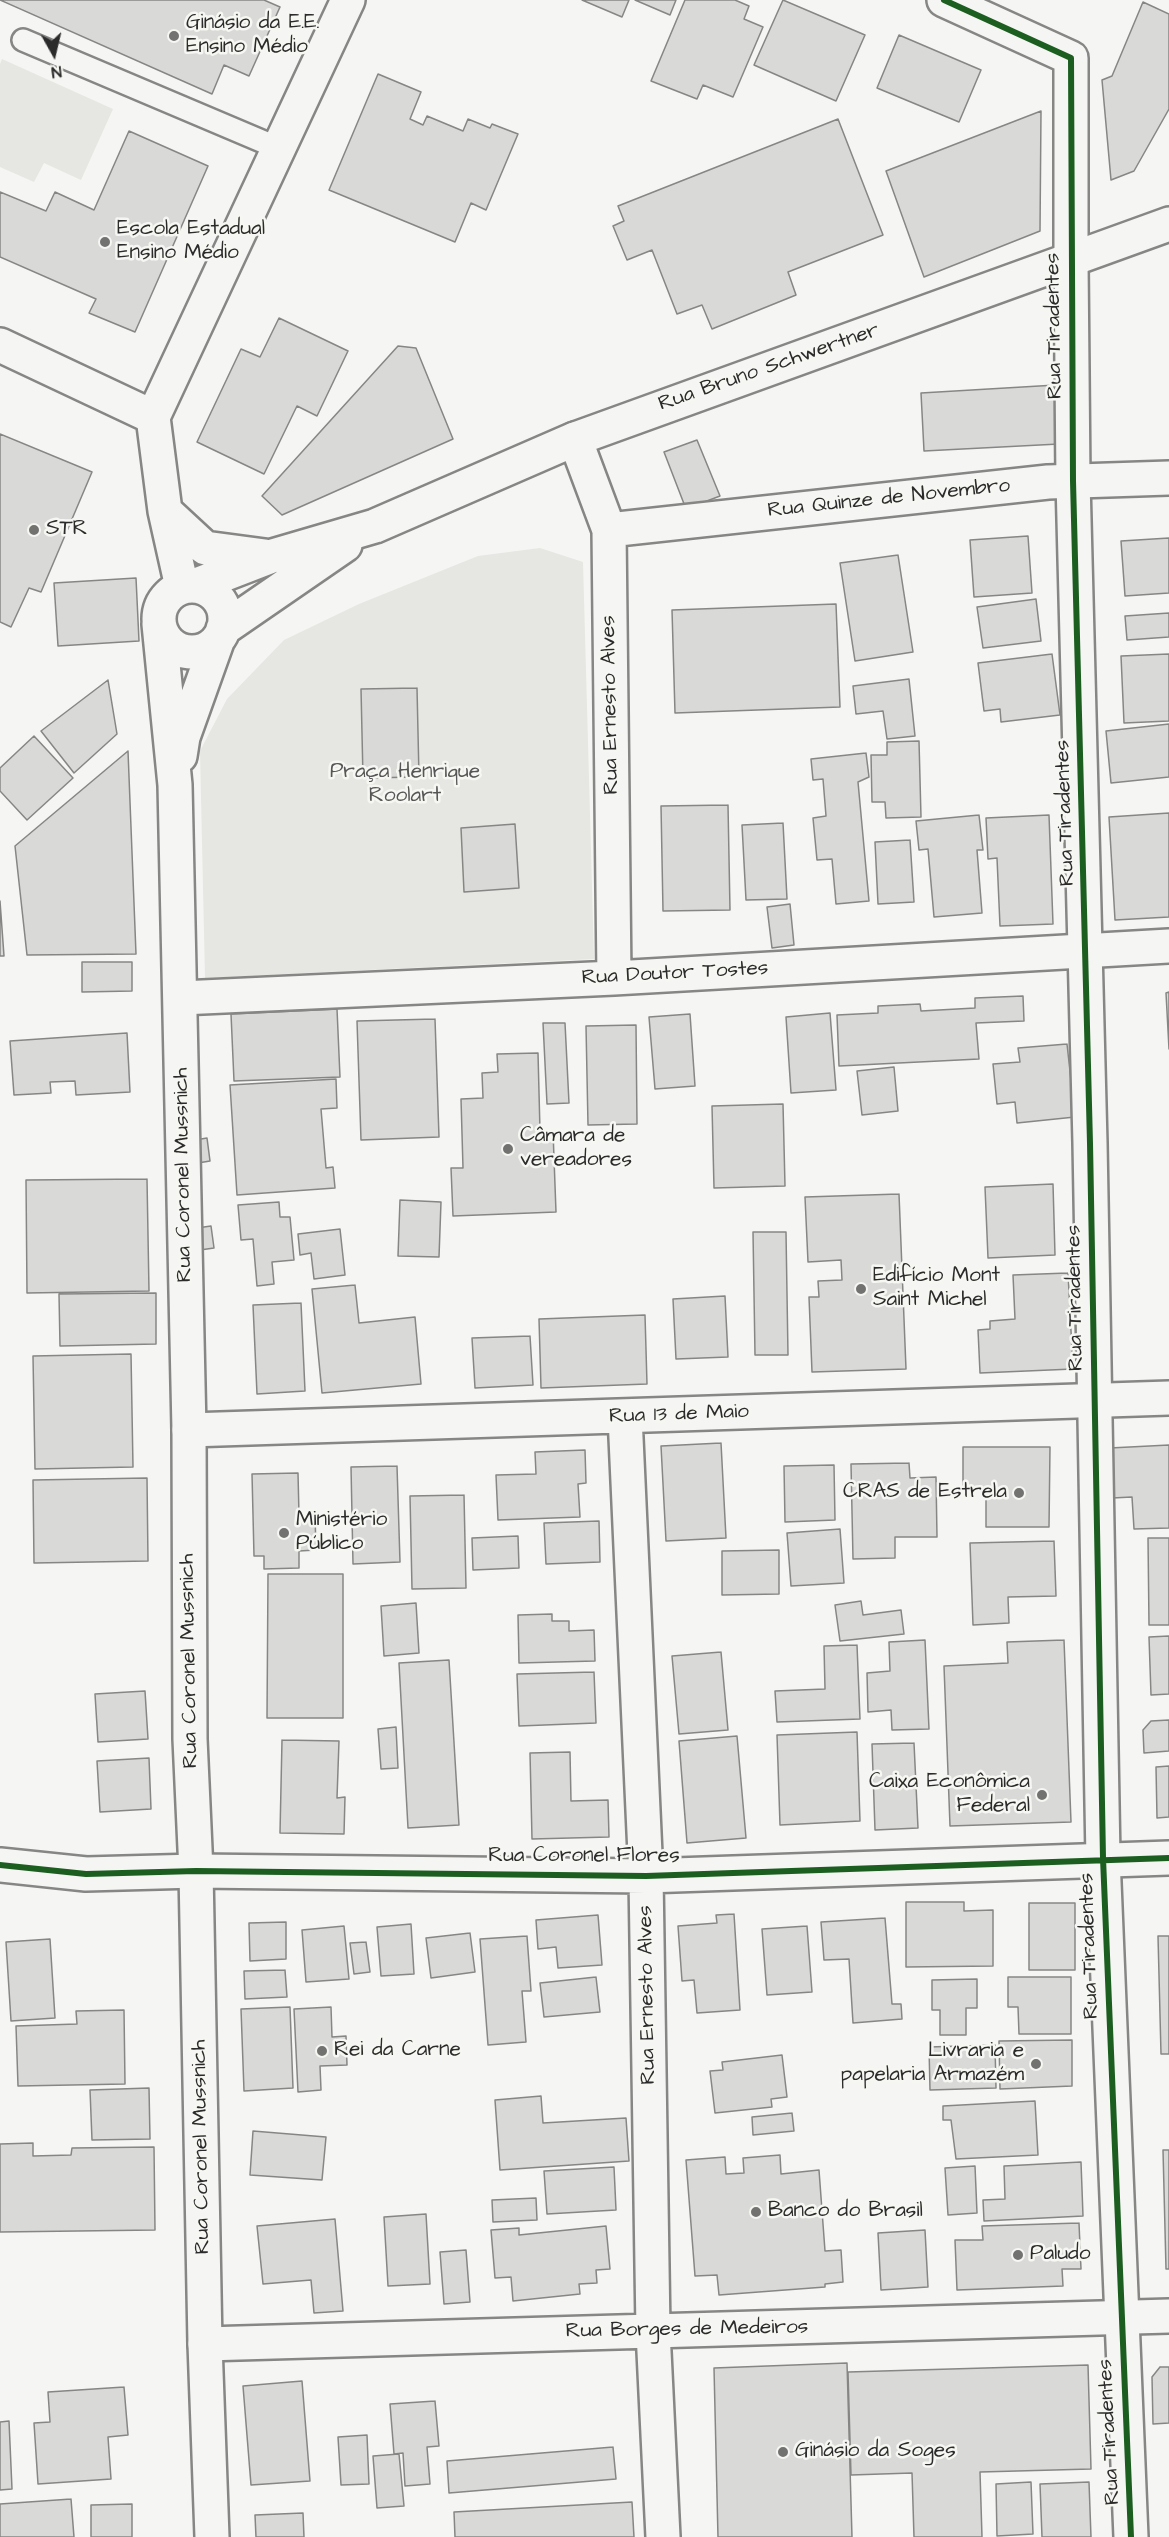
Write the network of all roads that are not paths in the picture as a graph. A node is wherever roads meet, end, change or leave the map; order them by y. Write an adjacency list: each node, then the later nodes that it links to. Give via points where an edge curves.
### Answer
1 (348, 0): 4 (street)
2 (944, 0): 6 (street, Rua Tiradentes, via 1071,58)
3 (23, 40): 4 (lane)
4 (278, 148): 8 (street)
5 (1169, 224): 6 (street, Rua Bruno Schwertner)
6 (1071, 261): 9 (street, Rua Bruno Schwertner); 11 (street, Rua Tiradentes)
7 (0, 345): 8 (street)
8 (153, 417): 12 (street)
9 (575, 439): 13 (street, Rua Bruno Schwertner); 14 (street, Rua Ernesto Alves)
10 (1169, 478): 11 (street, Rua Quinze de Novembro)
11 (1073, 481): 14 (street, Rua Quinze de Novembro); 21 (street, Rua Tiradentes)
12 (165, 511): 15 (street, via 205,548); 16 (street)
13 (375, 526): 15 (street, Rua Bruno Schwertner); 18 (street, Rua Bruno Schwertner)
14 (609, 530): 22 (street, Rua Ernesto Alves)
15 (269, 556): 16 (street, Rua Bruno Schwertner)
16 (188, 586): 17 (street, via 172,592 163,602); 18 (street, via 205,588 216,596 225,618)
17 (159, 624): 18 (street, via 165,639 187,651 209,647); 19 (street, Rua Coronel Mussnich)
18 (221, 634): 19 (street, Rua Coronel Mussnich, via 183,737)
19 (175, 785): 23 (street, Rua Coronel Mussnich)
20 (1169, 946): 21 (street, Rua Doutor Tostes)
21 (1086, 950): 22 (street, Rua Doutor Tostes); 25 (street, Rua Tiradentes)
22 (614, 978): 23 (street, Rua Doutor Tostes)
23 (181, 998): 27 (street, Rua Coronel Mussnich)
24 (1169, 1398): 25 (street, Rua 13 de Maio)
25 (1094, 1400): 26 (street, Rua 13 de Maio); 28 (street, Rua Tiradentes)
26 (625, 1416): 27 (street, Rua 13 de Maio); 32 (street, Rua Ernesto Alves)
27 (189, 1430): 31 (street, Rua Coronel Mussnich, via 190,1739)
28 (1103, 1858): 29 (street, Rua Coronel Flores); 32 (street, Rua Coronel Flores); 34 (street, Rua Tiradentes)
29 (1169, 1858)
30 (0, 1865): 31 (street, Rua Coronel Flores, via 86,1874)
31 (196, 1871): 32 (street, Rua Coronel Flores); 36 (street, Rua Coronel Mussnich)
32 (646, 1876): 35 (street, Rua Ernesto Alves)
33 (1169, 2316): 34 (street, Rua Borges de Medeiros)
34 (1121, 2317): 35 (street, Rua Borges de Medeiros); 39 (street, Rua Tiradentes)
35 (653, 2331): 36 (street, Rua Borges de Medeiros); 38 (street, Rua Ernesto Alves)
36 (205, 2344): 37 (street, Rua Coronel Mussnich)
37 (212, 2537)
38 (663, 2537)
39 (1131, 2537)

